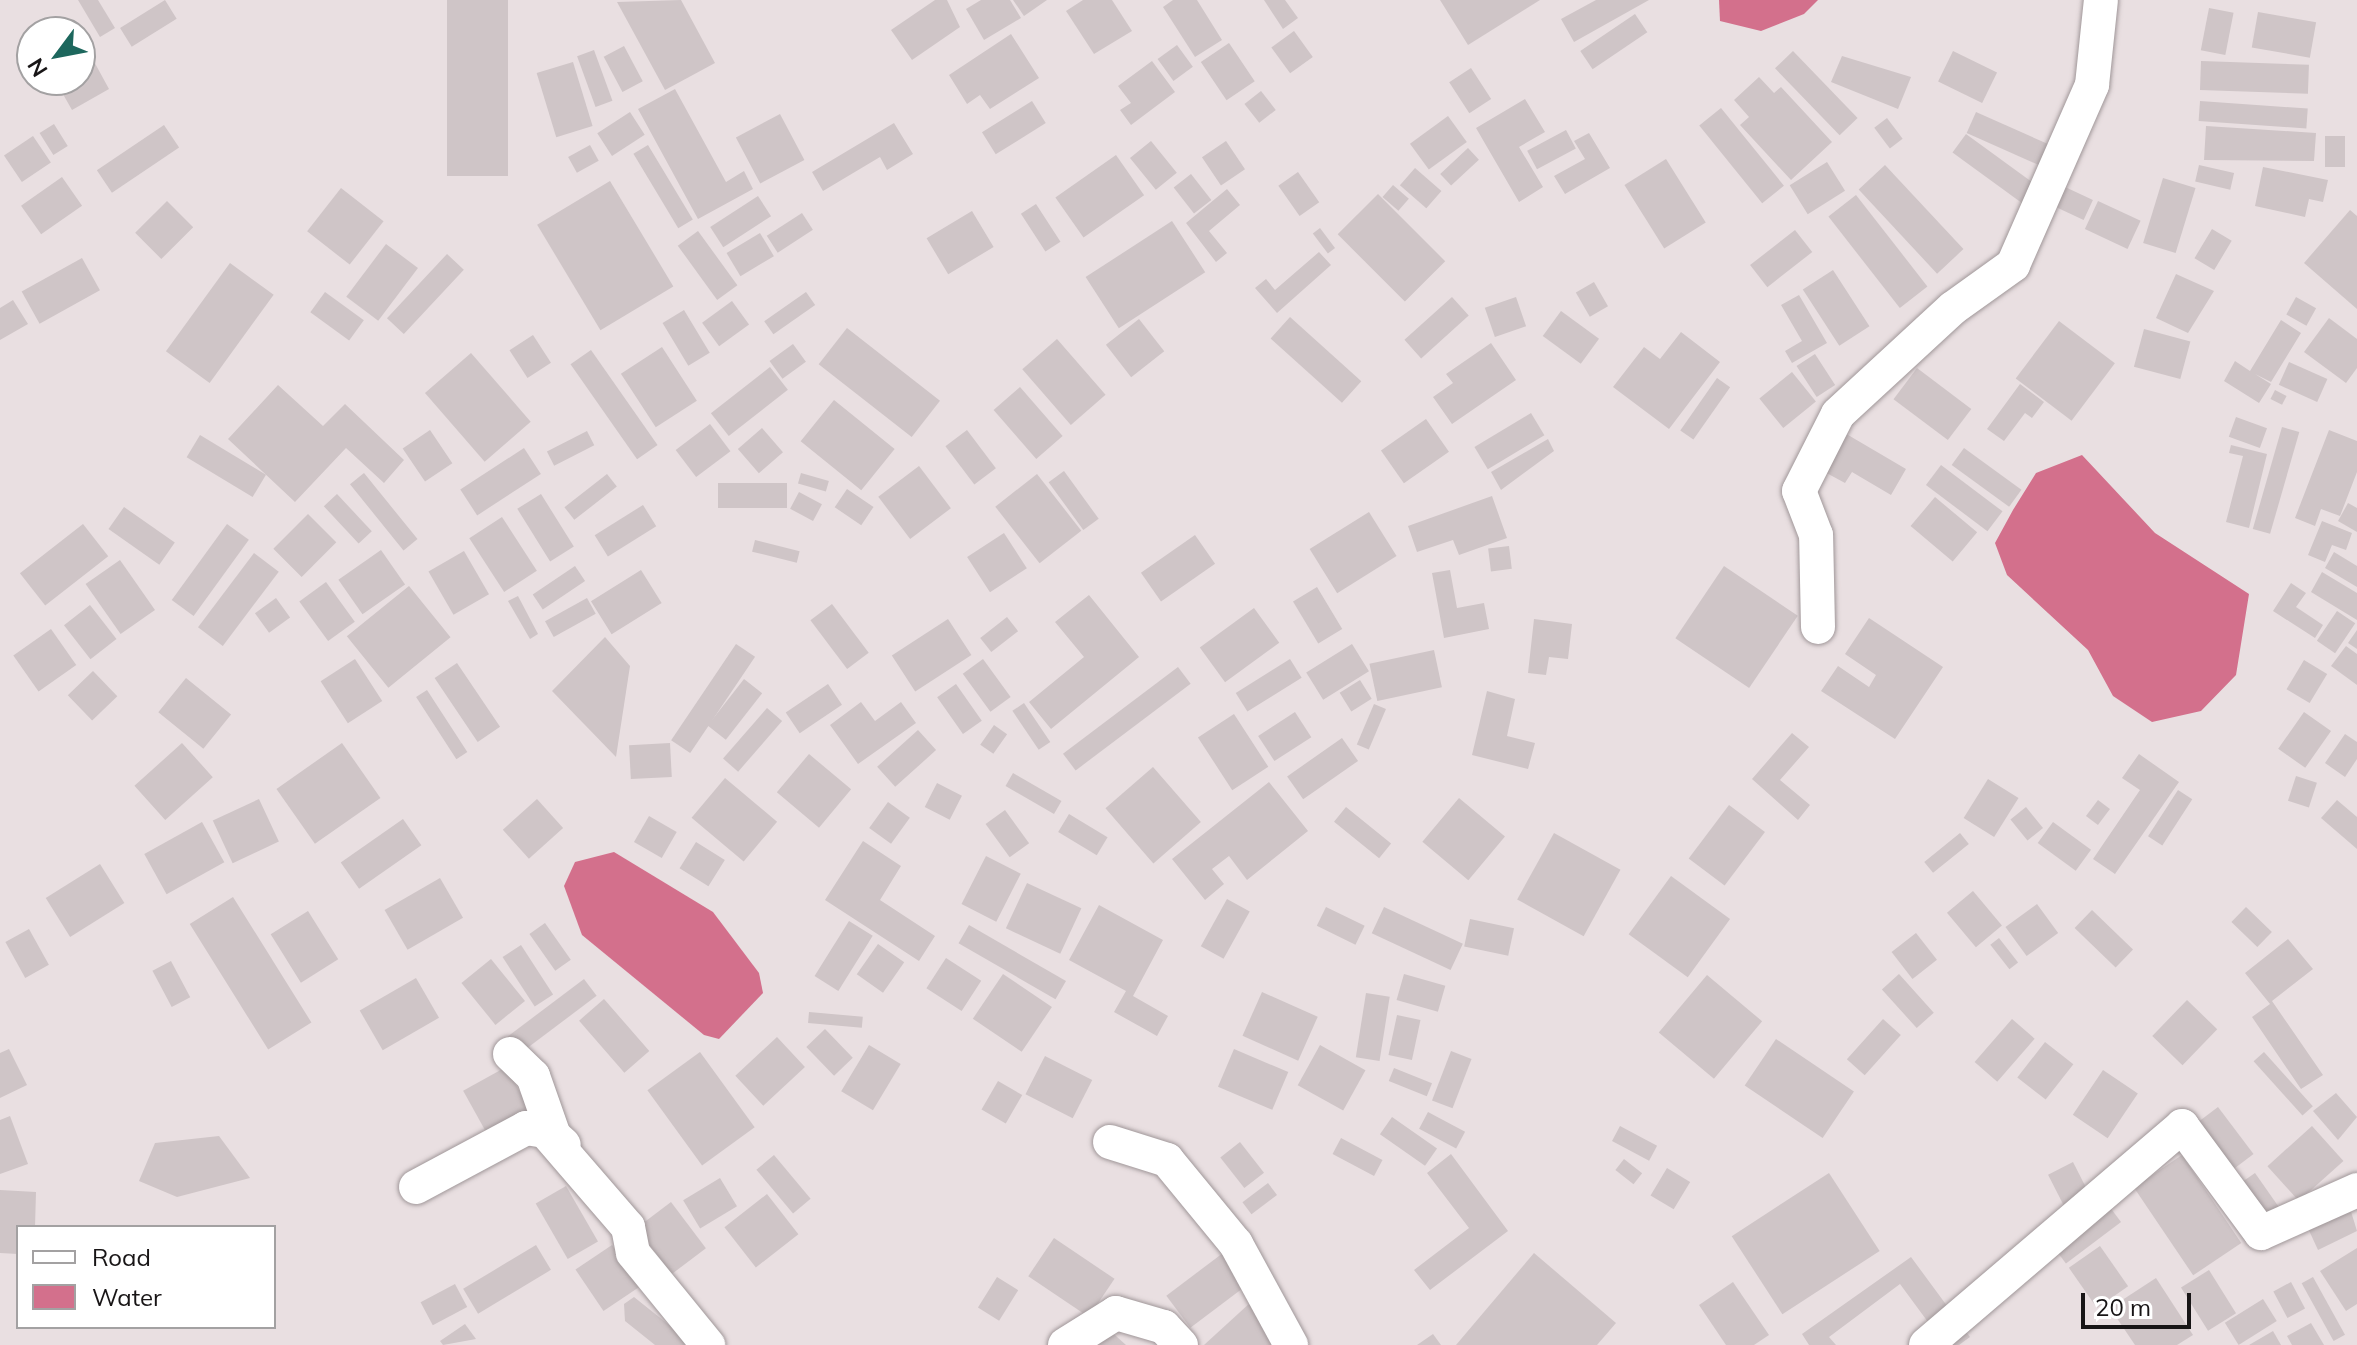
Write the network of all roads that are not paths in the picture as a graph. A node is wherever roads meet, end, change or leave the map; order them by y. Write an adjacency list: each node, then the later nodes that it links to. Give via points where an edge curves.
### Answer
1 (2101, 0): 2 (street, via 2092,85 2013,265 1953,308 1838,414 1799,491 1816,535)
2 (1818, 627)
3 (510, 1054): 5 (street, via 533,1076 554,1136)
4 (1110, 1142): 11 (street, via 1167,1160 1236,1244)
5 (565, 1145): 6 (street, via 526,1128); 8 (street, via 628,1227 633,1253)
6 (416, 1187)
7 (2357, 1190): 12 (street, via 2261,1233 2182,1126)
8 (708, 1345)
9 (1065, 1345): 10 (street, via 1116,1313 1164,1327)
10 (1181, 1345)
11 (1291, 1345)
12 (1926, 1345)

